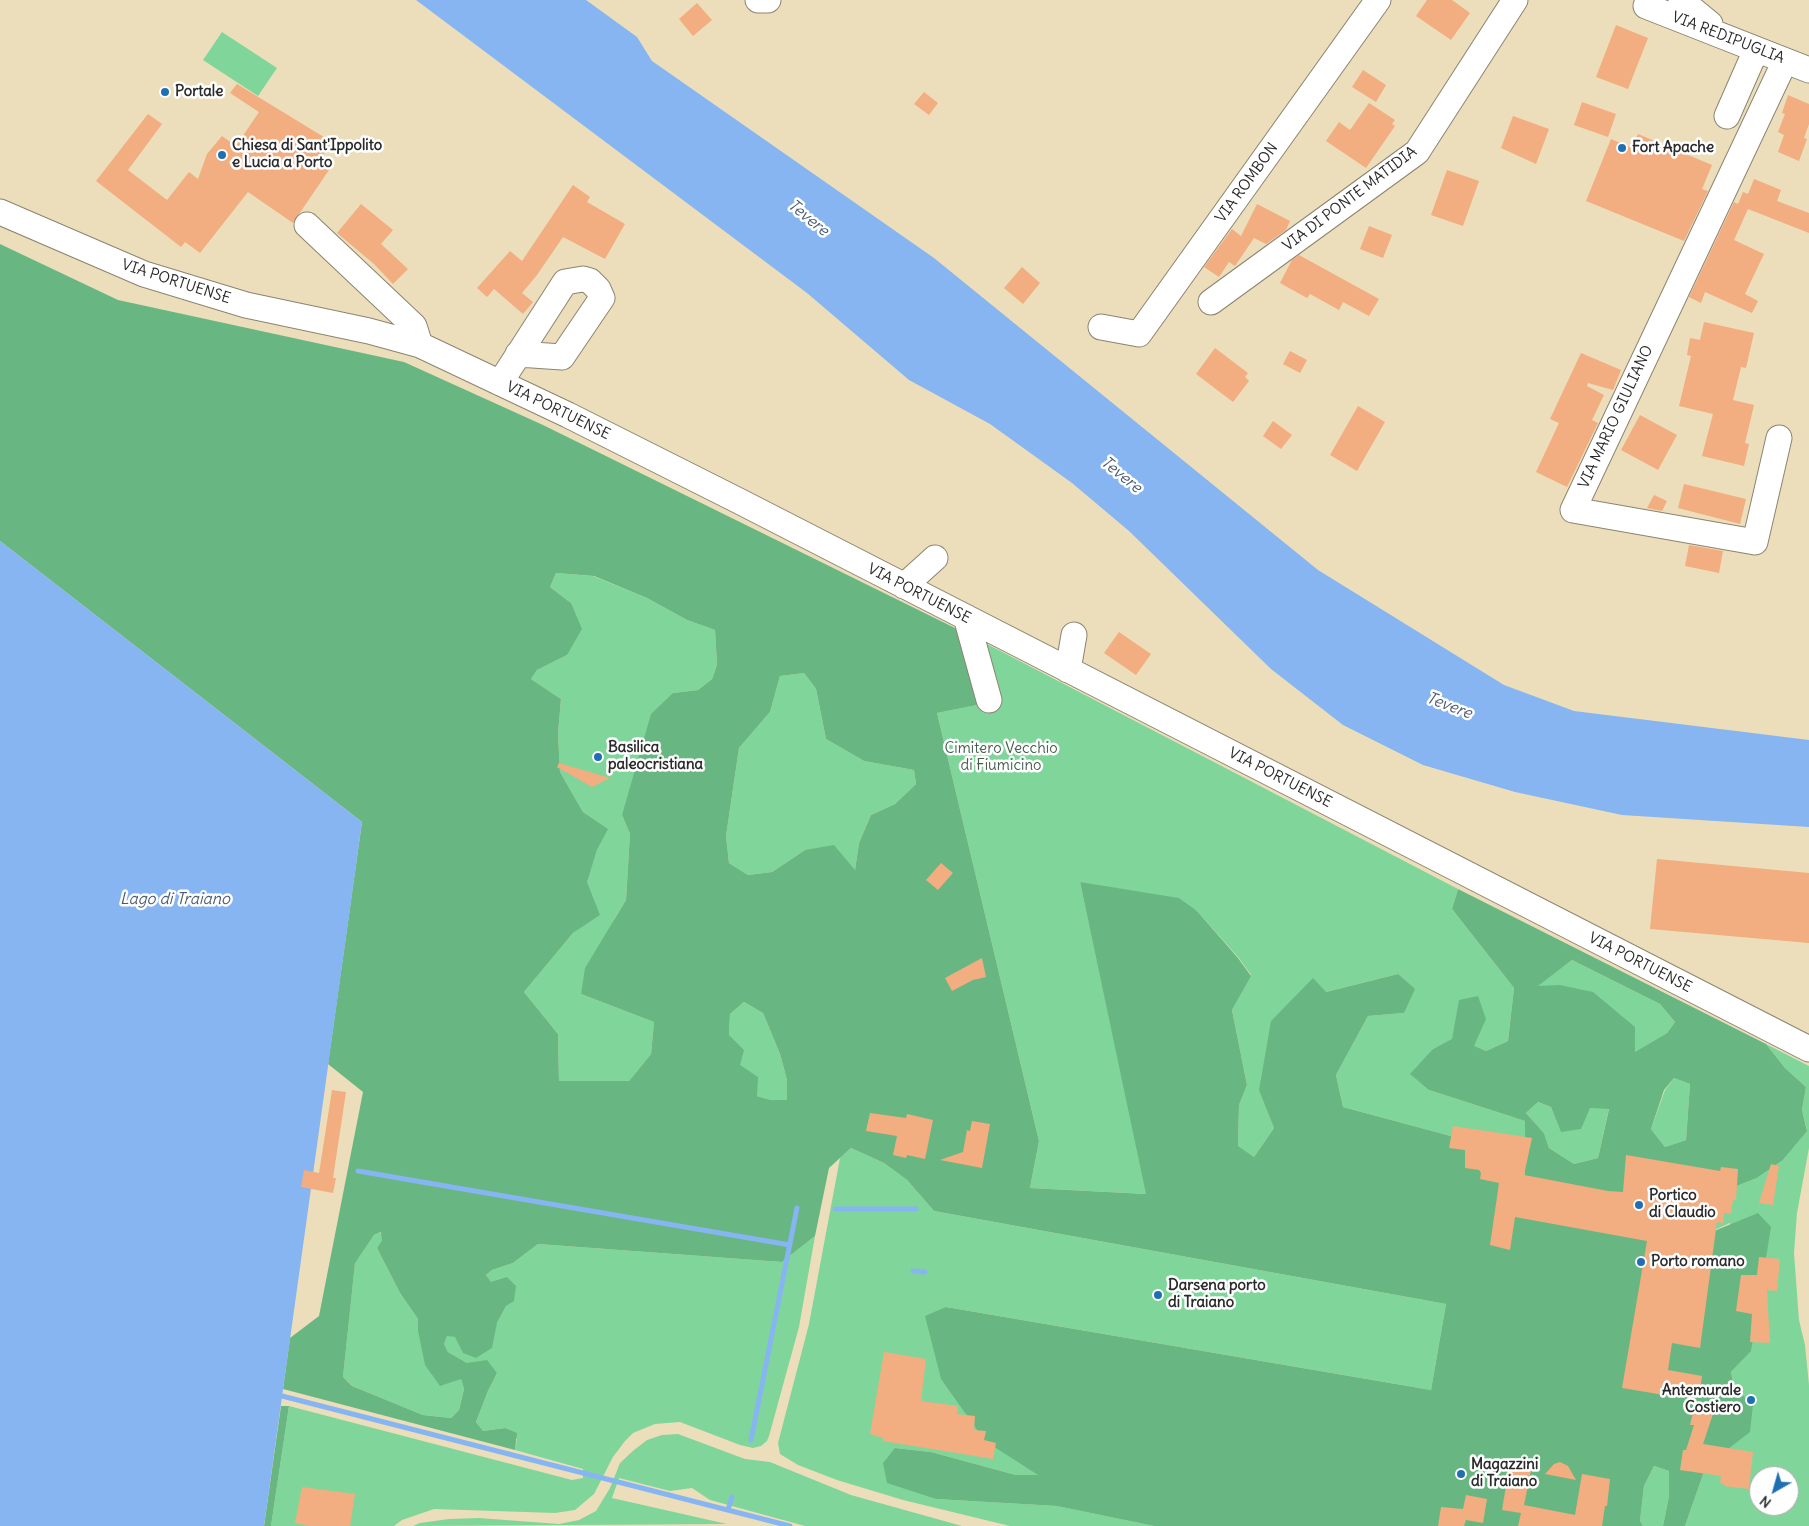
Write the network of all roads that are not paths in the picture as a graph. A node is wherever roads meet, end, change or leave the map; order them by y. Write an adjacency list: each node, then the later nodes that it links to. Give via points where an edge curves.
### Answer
1 (758, 0): 2 (street)
2 (768, 0)
3 (1378, 0): 15 (street, VIA ROMBON, via 1139,334)
4 (1515, 0): 14 (street, VIA DI PONTE MATIDIA, via 1417,152)
5 (1681, 0): 7 (street)
6 (1638, 2): 7 (street, VIA REDIPUGLIA)
7 (1727, 38): 8 (street, VIA REDIPUGLIA)
8 (1756, 50): 9 (street, VIA REDIPUGLIA); 11 (street)
9 (1785, 61): 10 (street, VIA REDIPUGLIA); 19 (street, VIA MARIO GIULIANO, via 1573,510 1755,542)
10 (1809, 70)
11 (1727, 116)
12 (0, 212): 16 (street, VIA PORTUENSE, via 144,274 246,305 369,330)
13 (307, 224): 16 (street, via 414,326)
14 (1211, 302)
15 (1101, 327)
16 (420, 345): 18 (street, VIA PORTUENSE)
17 (518, 354): 18 (street)
18 (500, 383): 21 (street, VIA PORTUENSE)
19 (1779, 438)
20 (935, 558): 21 (street)
21 (904, 586): 22 (street, VIA PORTUENSE)
22 (966, 618): 24 (street, VIA PORTUENSE); 25 (street)
23 (1074, 635): 24 (street)
24 (1068, 670): 26 (street, VIA PORTUENSE)
25 (989, 700)
26 (1809, 1049)

